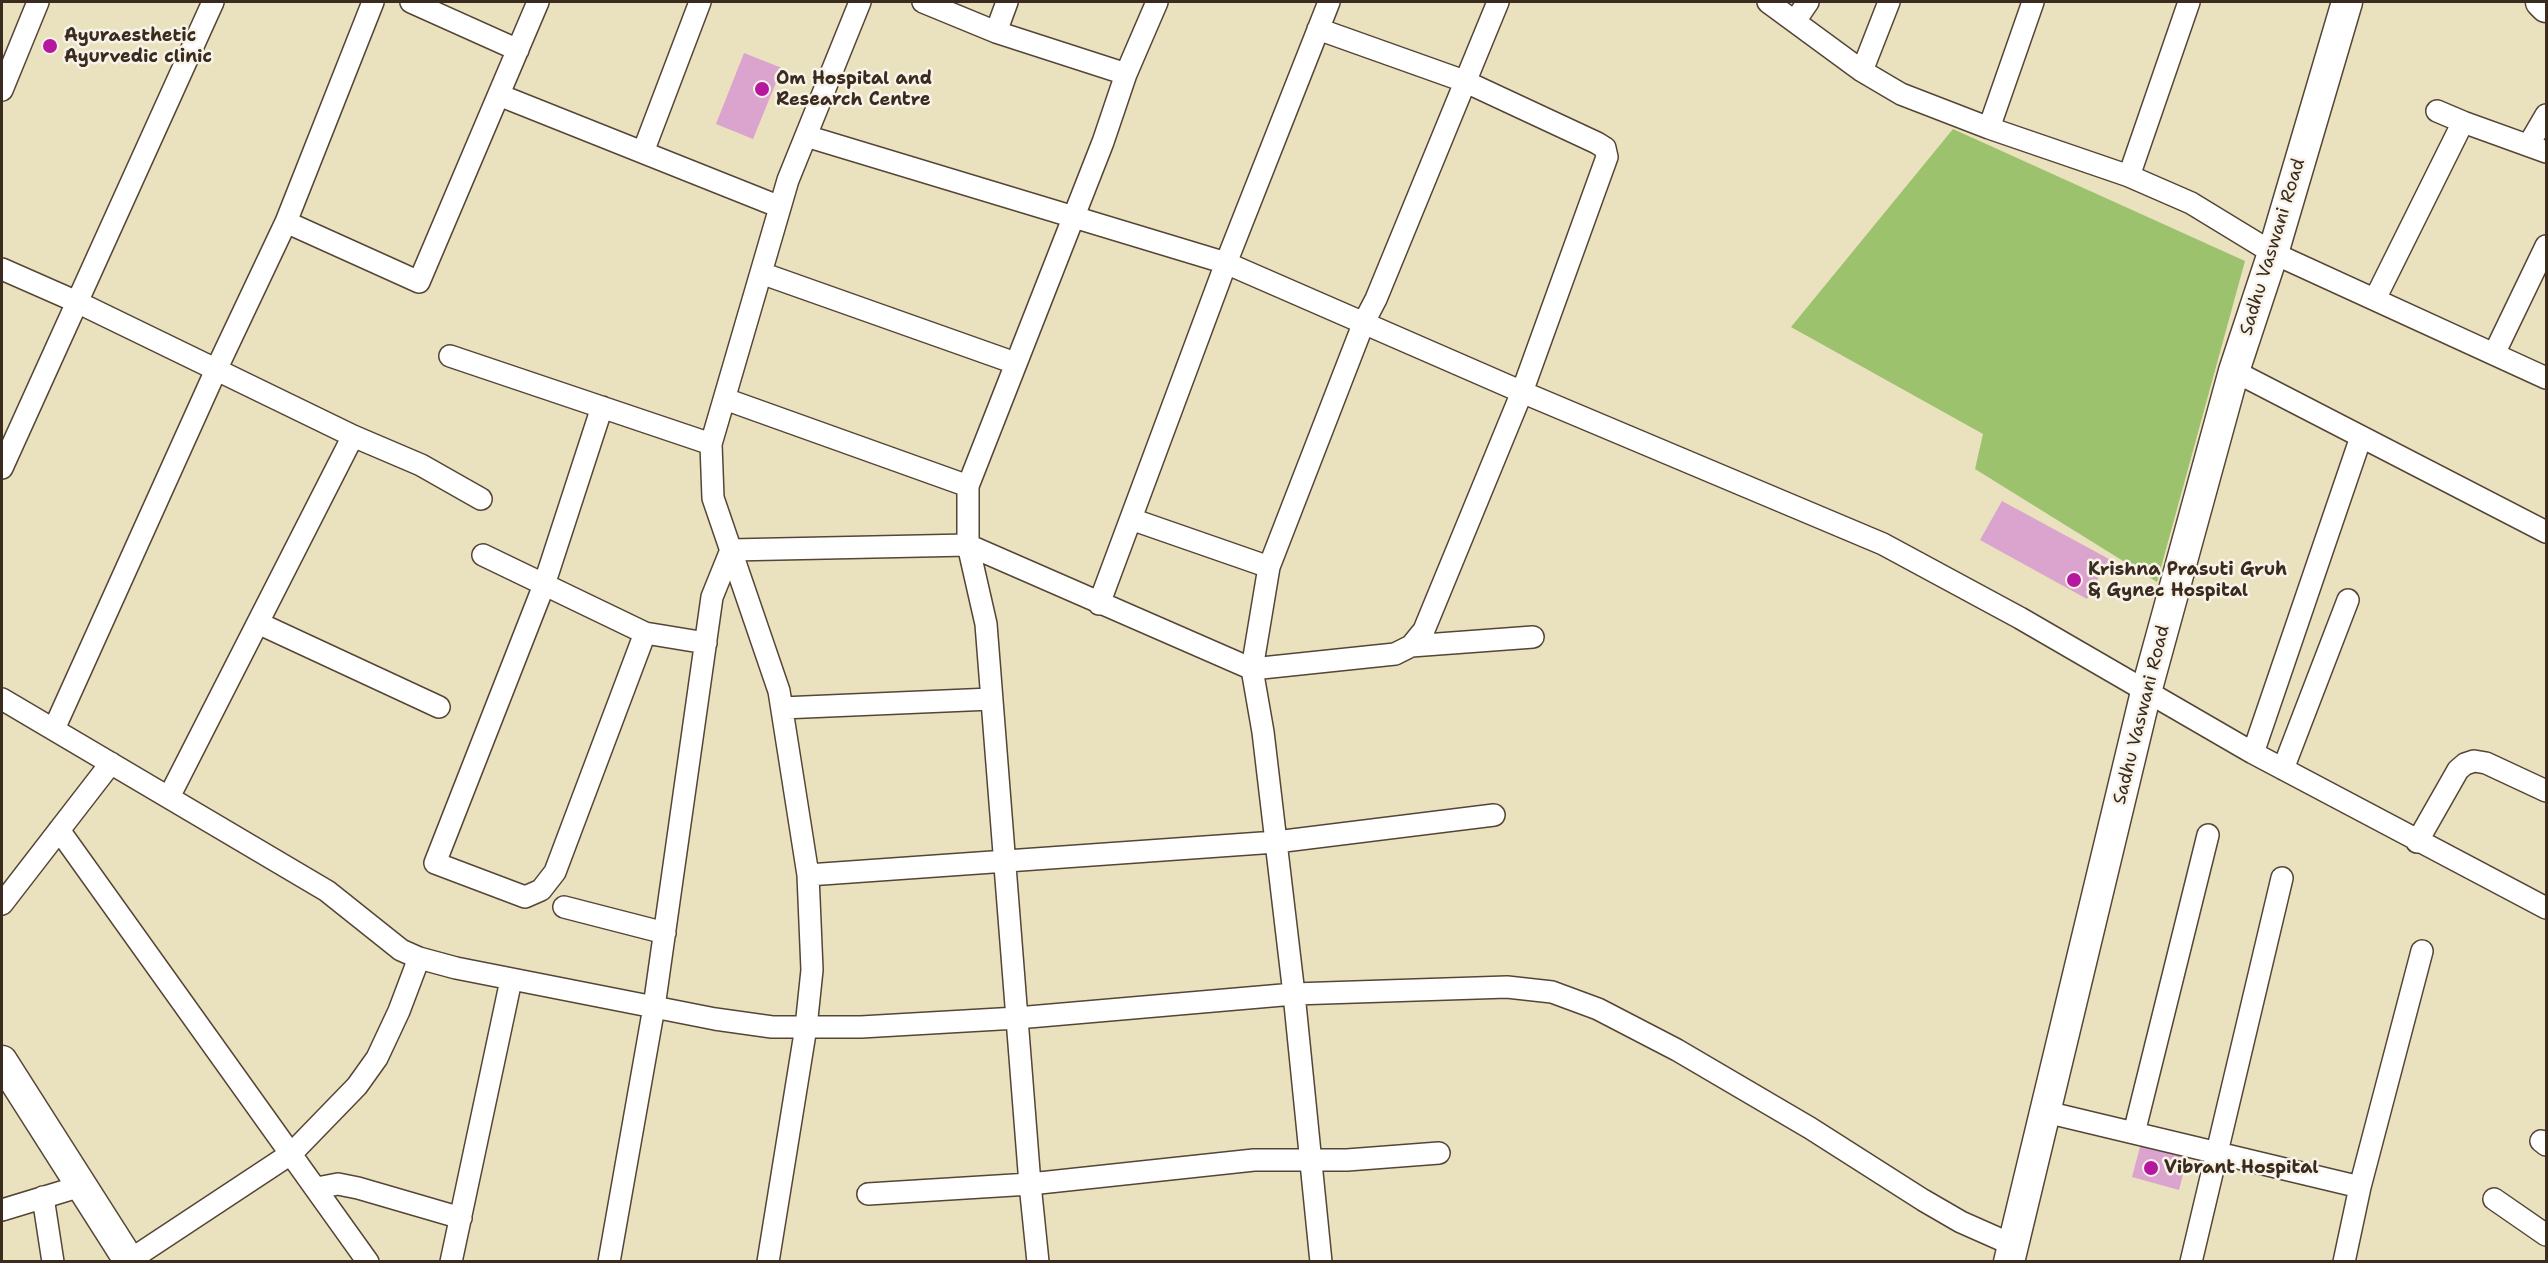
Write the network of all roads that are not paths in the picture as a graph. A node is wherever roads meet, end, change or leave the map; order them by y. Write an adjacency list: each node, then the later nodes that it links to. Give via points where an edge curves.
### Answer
1 (38, 2): 24 (street)
2 (213, 2): 48 (street)
3 (373, 2): 41 (street)
4 (411, 2): 25 (street)
5 (538, 2): 25 (street)
6 (700, 2): 37 (street)
7 (860, 2): 35 (street)
8 (923, 2): 23 (street)
9 (1007, 2): 23 (street)
10 (1156, 2): 27 (street)
11 (1329, 2): 22 (street)
12 (1498, 2): 28 (street)
13 (1768, 2): 21 (street)
14 (1808, 2): 21 (street)
15 (1889, 2): 26 (street)
16 (2033, 2): 34 (street)
17 (2189, 2): 38 (street)
18 (2347, 2): 43 (street, Sadhu Vaswani Road)
19 (2541, 2): 20 (street)
20 (2547, 7)
21 (1795, 21): 26 (street)
22 (1318, 29): 28 (street); 44 (street)
23 (996, 32): 27 (street)
24 (11, 42): 29 (street)
25 (518, 50): 30 (street)
26 (1862, 71): 34 (street, via 1901,94)
27 (1126, 74): 40 (street)
28 (1464, 81): 49 (street); 56 (street, via 1597,143 1605,148 1607,157)
29 (2, 90)
30 (499, 94): 37 (street); 41 (street, via 420,282)
31 (2437, 111): 33 (street)
32 (2547, 115): 36 (street)
33 (2463, 122): 36 (street); 47 (street)
34 (1989, 128): 38 (street)
35 (806, 136): 39 (street); 40 (street)
36 (2538, 148)
37 (643, 152): 39 (street)
38 (2129, 176): 43 (street, via 2223,220)
39 (780, 207): 46 (street)
40 (1073, 216): 44 (street); 52 (street)
41 (286, 222): 53 (street)
42 (2547, 246): 50 (street)
43 (2273, 253): 47 (street); 54 (street, Sadhu Vaswani Road)
44 (1226, 263): 49 (street); 65 (street)
45 (2, 269): 48 (street)
46 (761, 273): 52 (street); 57 (street)
47 (2375, 299): 50 (street)
48 (77, 302): 53 (street); 62 (street)
49 (1364, 322): 56 (street); 70 (street)
50 (2494, 354): 55 (street)
51 (450, 356): 58 (street)
52 (1015, 363): 63 (street)
53 (216, 370): 59 (street); 85 (street)
54 (2234, 371): 60 (street); 80 (street, Sadhu Vaswani Road)
55 (2547, 378)
56 (1522, 392): 78 (street, via 1424,630); 80 (street, via 1883,544)
57 (725, 399): 61 (street); 63 (street)
58 (602, 407): 61 (street); 71 (street)
59 (353, 436): 64 (street, via 421,465); 74 (street)
60 (2361, 437): 66 (street); 86 (street)
61 (711, 444): 68 (street, via 713,498)
62 (2, 468)
63 (968, 486): 67 (street)
64 (481, 499)
65 (1131, 519): 70 (street); 73 (street)
66 (2547, 532)
67 (968, 545): 68 (street); 73 (street); 82 (street, via 986,624)
68 (731, 550): 77 (street, via 712,597); 84 (street, via 780,691)
69 (483, 555): 71 (street)
70 (1269, 567): 79 (street)
71 (544, 585): 75 (street); 75 (street, via 435,863 525,897 541,890 555,872)
72 (2348, 600): 88 (street)
73 (1099, 604): 79 (street)
74 (258, 623): 83 (street); 90 (street)
75 (645, 633): 77 (street)
76 (1533, 637): 78 (street)
77 (706, 643): 102 (street)
78 (1411, 646): 79 (street, via 1395,654)
79 (1252, 669): 94 (street)
80 (2146, 692): 86 (street); 111 (street, Sadhu Vaswani Road)
81 (2, 699): 85 (street)
82 (991, 699): 84 (street); 96 (street)
83 (439, 708)
84 (782, 708): 97 (street)
85 (54, 729): 87 (street)
86 (2253, 753): 88 (street)
87 (111, 763): 90 (street); 92 (street)
88 (2283, 769): 95 (street)
89 (2547, 791): 95 (street, via 2486,763 2466,764 2458,770)
90 (169, 797): 104 (street, via 327,891 401,950)
91 (1494, 815): 94 (street)
92 (59, 830): 99 (street); 113 (street)
93 (2208, 835): 112 (street)
94 (1276, 842): 96 (street); 106 (street)
95 (2417, 842): 101 (street)
96 (1006, 860): 97 (street); 108 (street)
97 (808, 875): 109 (street, via 812,970)
98 (2282, 878): 115 (street)
99 (2, 904)
100 (564, 908): 102 (street)
101 (2547, 908)
102 (665, 933): 107 (street)
103 (2422, 951): 119 (street)
104 (419, 958): 105 (street); 113 (street, via 377,1058 357,1086)
105 (511, 980): 107 (street); 125 (street)
106 (1294, 994): 108 (street); 116 (street); 127 (street, via 1507,987 1552,992 1598,1009 1677,1050)
107 (654, 1007): 109 (street, via 772,1027); 132 (street)
108 (1017, 1018): 109 (street); 117 (street)
109 (806, 1027): 133 (street)
110 (2, 1060): 118 (street)
111 (2046, 1112): 112 (street); 127 (street, Sadhu Vaswani Road)
112 (2134, 1133): 115 (street)
113 (292, 1153): 120 (street); 128 (street)
114 (1439, 1153): 116 (street)
115 (2217, 1153): 119 (street); 136 (street)
116 (1311, 1159): 117 (street, via 1254,1160); 135 (street)
117 (1030, 1184): 121 (street); 134 (street)
118 (81, 1186): 122 (street); 128 (street)
119 (2360, 1187): 137 (street)
120 (317, 1188): 125 (street, via 338,1184 358,1188); 130 (street)
121 (868, 1194)
122 (43, 1197): 124 (street); 129 (street)
123 (2494, 1199): 126 (street)
124 (2, 1210)
125 (461, 1218): 131 (street)
126 (2547, 1235)
127 (2011, 1253)
128 (130, 1261)
129 (53, 1262)
130 (368, 1262)
131 (451, 1262)
132 (609, 1262)
133 (768, 1262)
134 (1038, 1262)
135 (1321, 1262)
136 (2191, 1262)
137 (2344, 1262)

